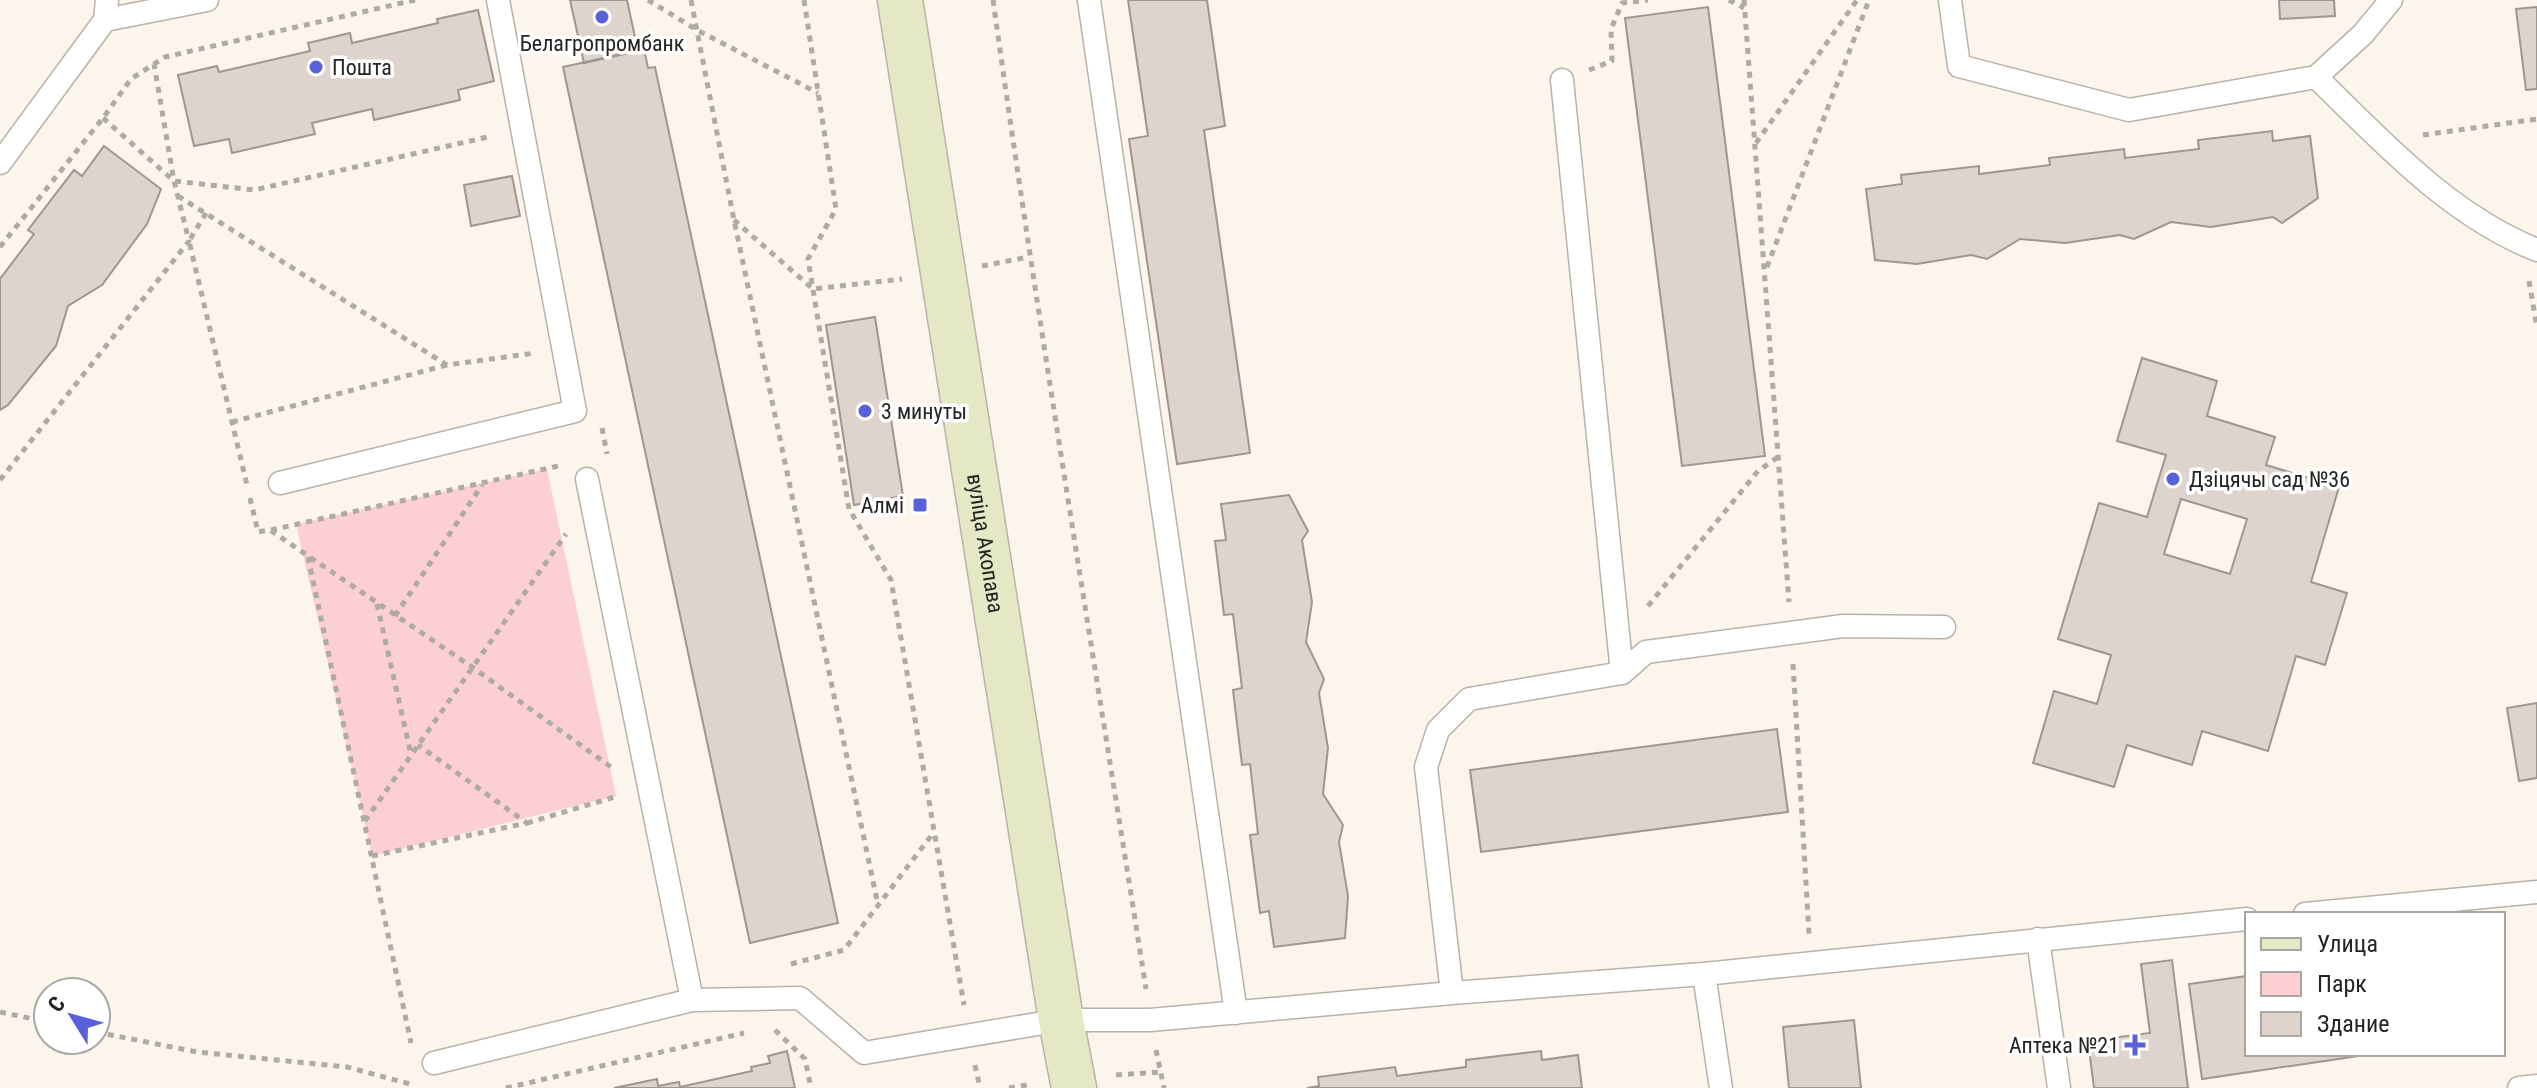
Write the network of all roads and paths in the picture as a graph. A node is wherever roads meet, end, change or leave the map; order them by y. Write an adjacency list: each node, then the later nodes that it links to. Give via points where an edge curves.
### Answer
1 (207, 0): 18 (lane)
2 (415, 0): 21 (path, via 165,57)
3 (498, 0): 41 (lane)
4 (648, 0): 19 (path)
5 (691, 0): 19 (path)
6 (804, 0): 24 (path)
7 (900, 0): 83 (main road, вуліца Акопава)
8 (993, 0): 84 (path, via 1028,257)
9 (1089, 0): 81 (lane)
10 (1648, 0): 20 (path, via 1622,3 1611,29)
11 (1729, 0): 17 (path)
12 (1744, 0): 17 (path)
13 (1857, 0): 29 (path)
14 (1869, 0): 38 (path)
15 (1950, 0): 22 (lane, via 1959,66 2129,110)
16 (2391, 0): 22 (lane)
17 (1745, 9): 29 (path)
18 (106, 10): 30 (lane)
19 (697, 30): 24 (path); 34 (path)
20 (1612, 61)
21 (154, 64): 25 (path, via 131,79); 31 (path)
22 (2316, 77): 28 (lane)
23 (1562, 80): 59 (lane)
24 (818, 94): 39 (path, via 836,209 808,259)
25 (103, 118): 31 (path); 36 (path)
26 (2537, 119): 28 (path)
27 (483, 138): 31 (path, via 254,190)
28 (2381, 141): 37 (lane, via 2428,185)
29 (1755, 144): 38 (path)
30 (0, 163)
31 (174, 181): 32 (path)
32 (178, 195): 33 (path); 35 (path)
33 (206, 213): 35 (path); 42 (path)
34 (734, 220): 39 (path); 71 (path)
35 (189, 241): 43 (path); 49 (path)
36 (0, 247)
37 (2530, 247): 40 (path)
38 (1765, 272): 47 (path)
39 (813, 289): 68 (path, via 849,509 891,580)
40 (2537, 327)
41 (562, 348): 42 (path); 50 (lane, via 575,411)
42 (447, 365): 43 (path)
43 (232, 422): 53 (path, via 258,532)
44 (601, 425): 45 (path)
45 (607, 453): 46 (path); 52 (path, via 614,494)
46 (595, 456)
47 (1778, 456): 58 (path); 59 (path, via 1758,471)
48 (579, 471): 51 (path); 52 (lane)
49 (0, 480)
50 (280, 483)
51 (482, 485): 53 (path); 56 (path)
52 (594, 510): 60 (path, via 562,537); 65 (lane)
53 (270, 530): 54 (path)
54 (308, 557): 55 (path); 66 (path)
55 (377, 604): 56 (path); 63 (path)
56 (395, 616): 60 (path)
57 (1944, 627): 58 (lane, via 1843,626)
58 (1791, 633): 61 (lane, via 1646,652); 75 (path)
59 (1619, 642): 61 (lane)
60 (472, 667): 62 (path); 64 (path)
61 (1622, 673): 78 (lane, via 1469,699 1438,730 1426,767)
62 (418, 745): 63 (path); 67 (path)
63 (411, 755): 66 (path)
64 (613, 768)
65 (649, 786): 67 (path); 79 (lane)
66 (364, 822): 69 (path)
67 (527, 823): 69 (path)
68 (934, 832): 71 (path); 88 (path)
69 (372, 856): 89 (path)
70 (2537, 892): 72 (lane)
71 (878, 906): 76 (path, via 844,950)
72 (2326, 912)
73 (2245, 919): 74 (lane)
74 (2038, 939): 75 (lane); 100 (lane)
75 (1811, 963): 77 (lane)
76 (780, 967)
77 (1704, 974): 78 (lane); 99 (lane)
78 (1452, 993): 81 (lane)
79 (692, 1000): 88 (lane, via 800,998 864,1053); 90 (lane)
80 (0, 1012): 82 (path)
81 (1236, 1013): 84 (lane)
82 (32, 1019)
83 (1061, 1020): 84 (lane); 88 (lane); 92 (main road, вуліца Акопава)
84 (1150, 1020): 91 (path)
85 (772, 1026): 95 (path, via 805,1059)
86 (757, 1030): 94 (path)
87 (112, 1035): 90 (path, via 197,1052 347,1067 413,1084)
88 (969, 1035): 96 (path)
89 (412, 1056)
90 (423, 1066)
91 (1161, 1072): 92 (path); 98 (path)
92 (1073, 1082): 97 (path)
93 (2537, 1086): 101 (lane)
94 (506, 1088)
95 (811, 1088)
96 (980, 1088)
97 (1009, 1088)
98 (1164, 1088)
99 (1721, 1088)
100 (2059, 1088)
101 (2519, 1088)

